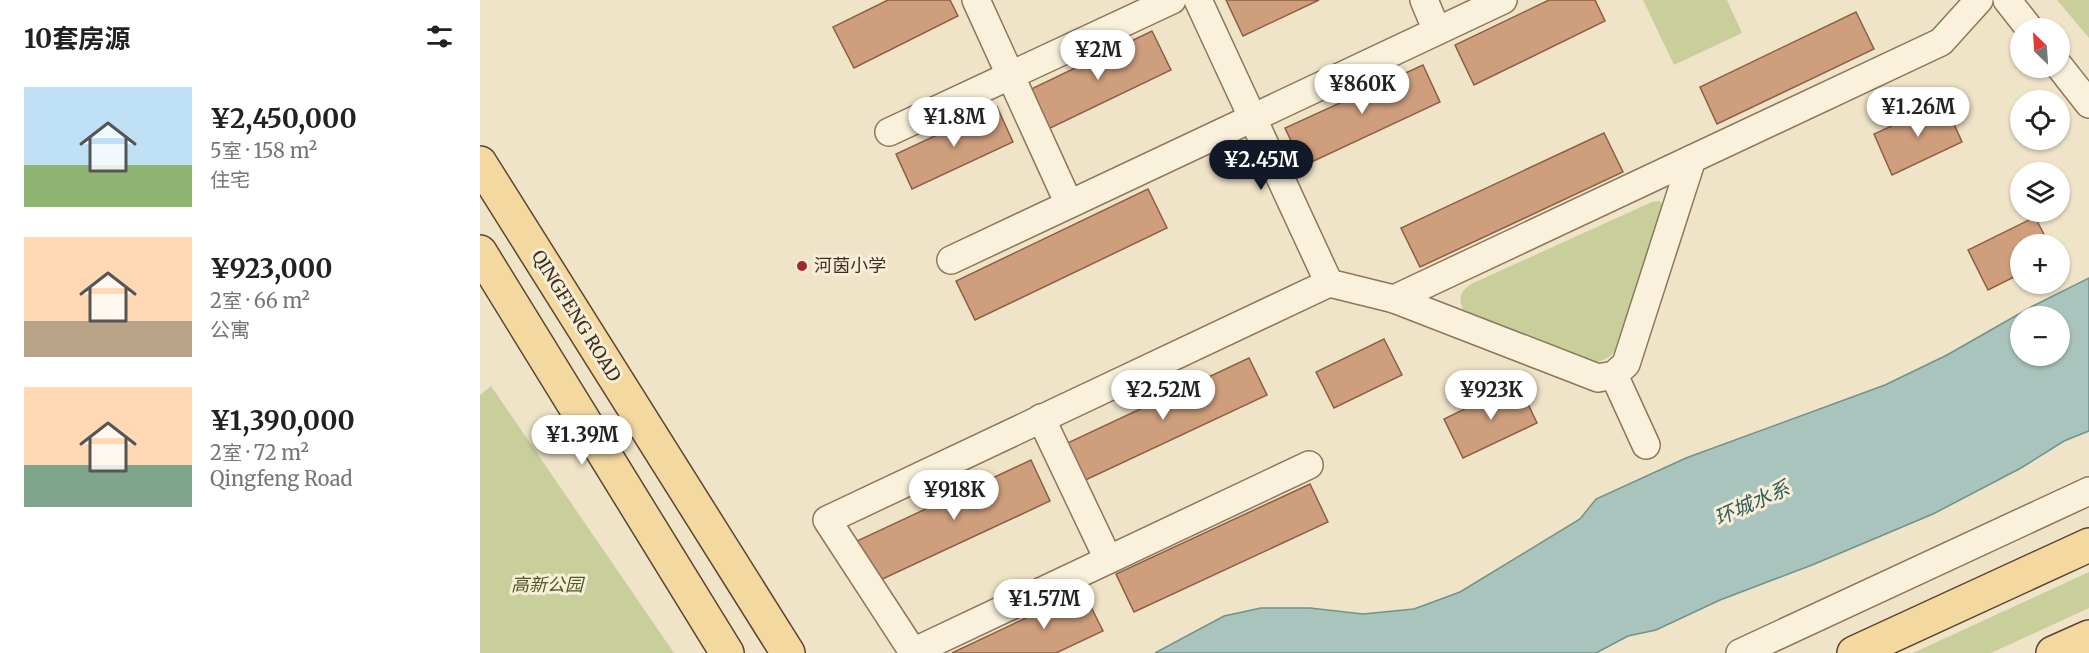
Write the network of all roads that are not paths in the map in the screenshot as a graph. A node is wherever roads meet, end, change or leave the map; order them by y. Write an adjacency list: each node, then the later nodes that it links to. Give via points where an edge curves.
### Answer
1 (976, 0): 10 (street)
2 (1172, 0): 10 (street)
3 (1198, 0): 13 (street)
4 (1424, 0): 9 (street)
5 (1503, 0): 9 (street)
6 (1979, 0): 15 (street, via 1941,42)
7 (2007, 0): 8 (street)
8 (2021, 18)
9 (1437, 31): 13 (street)
10 (1011, 75): 14 (street); 17 (street)
11 (2069, 78): 12 (street)
12 (2089, 104)
13 (1252, 118): 17 (street); 20 (street)
14 (889, 132)
15 (1692, 159): 21 (street); 22 (street, via 1626,364)
16 (480, 163): 31 (main road, QINGFENG ROAD)
17 (1069, 204): 19 (street)
18 (480, 252): 30 (main road)
19 (951, 260)
20 (1329, 283): 21 (street); 23 (street)
21 (1394, 299): 22 (street, via 1598,378)
22 (1614, 375): 24 (street)
23 (1041, 418): 28 (street); 28 (street, via 826,520 913,652)
24 (1646, 446)
25 (1309, 465): 28 (street)
26 (2089, 491): 32 (street)
27 (2089, 545): 33 (main road)
28 (1108, 559)
29 (2089, 637): 34 (main road)
30 (727, 653)
31 (788, 653)
32 (1740, 653)
33 (1854, 653)
34 (2054, 653)

